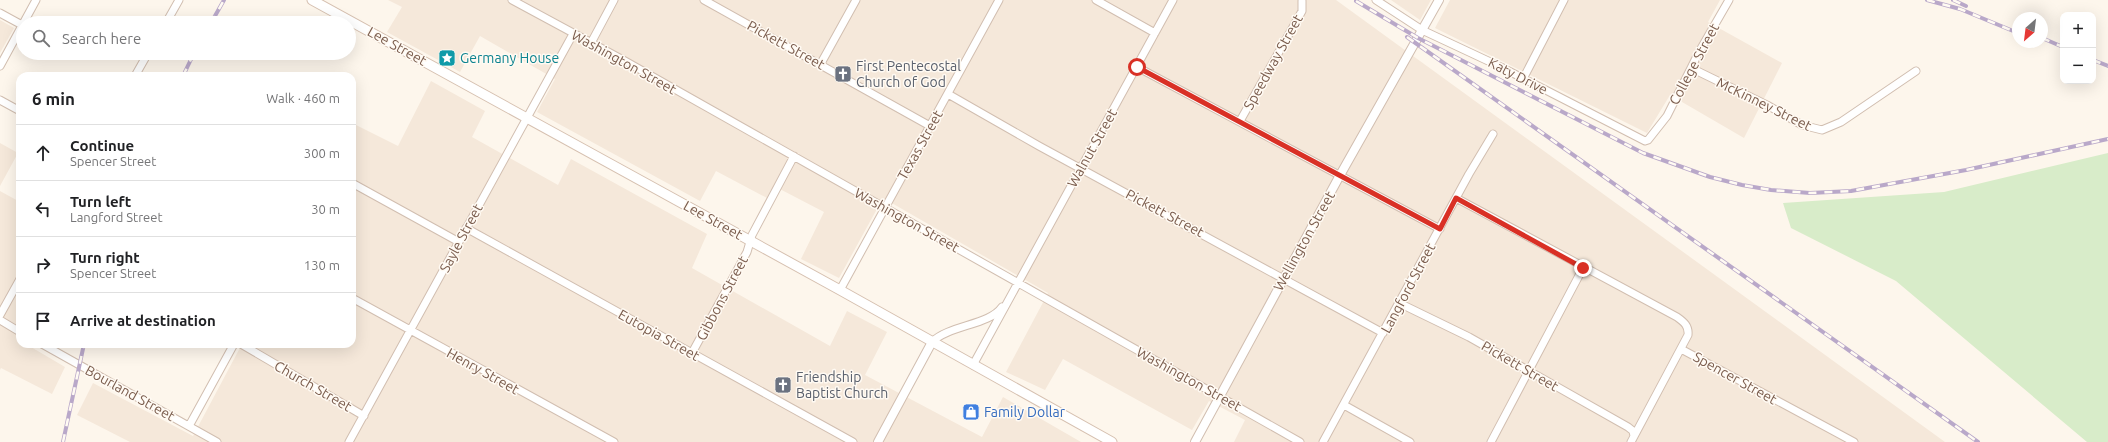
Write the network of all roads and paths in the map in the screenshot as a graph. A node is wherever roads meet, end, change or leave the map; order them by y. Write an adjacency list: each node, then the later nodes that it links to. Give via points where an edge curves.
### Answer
1 (36, 0): 17 (street)
2 (179, 0): 18 (street)
3 (312, 0): 19 (main road, Lee Street)
4 (512, 0): 24 (street, Washington Street)
5 (614, 0): 26 (street)
6 (704, 0): 28 (street, Pickett Street)
7 (856, 0): 28 (street)
8 (999, 0): 35 (street, Texas Street)
9 (1096, 0): 23 (street)
10 (1173, 0): 23 (street, Walnut Street)
11 (1376, 0): 22 (street, Katy Drive)
12 (1439, 0): 22 (street, Wellington Street)
13 (1564, 0): 34 (street)
14 (1729, 0): 31 (street, College Street)
15 (1302, 1): 39 (street, Speedway Street, via 1302,11)
16 (0, 13): 20 (street)
17 (27, 16)
18 (170, 16)
19 (341, 16)
20 (16, 21)
21 (356, 24): 38 (main road, Lee Street)
22 (1422, 30): 34 (street, Katy Drive); 45 (street, Wellington Street)
23 (1155, 33): 30 (street, Walnut Street)
24 (573, 34): 26 (street, Washington Street); 38 (street, Sayle Street)
25 (16, 35): 29 (street)
26 (591, 43): 43 (street, Washington Street)
27 (144, 60): 33 (street)
28 (820, 65): 40 (street, Pickett Street)
29 (0, 66)
30 (1137, 67): 39 (street); 44 (street, Walnut Street)
31 (1692, 68): 32 (street, McKinney Street, via 1802,125 1822,130 1841,122); 41 (street, College Street)
32 (1916, 70)
33 (137, 72)
34 (1523, 79): 41 (street, Katy Drive, via 1645,141)
35 (948, 94): 40 (street, Texas Street); 44 (street, Pickett Street)
36 (0, 100): 37 (street)
37 (16, 109)
38 (526, 118): 49 (street, Sayle Street); 51 (main road, Lee Street)
39 (1240, 121): 45 (street)
40 (930, 126): 48 (street, Texas Street)
41 (1659, 127)
42 (1493, 134): 47 (street, Langford Street)
43 (794, 156): 48 (street, Washington Street); 51 (street, Gibbons Street, via 752,234)
44 (1081, 168): 54 (street, Pickett Street); 55 (street, Walnut Street)
45 (1339, 177): 50 (street); 54 (street, Wellington Street)
46 (356, 186): 52 (street)
47 (1456, 198): 50 (street, Langford Street); 53 (street, Spencer Street)
48 (884, 208): 55 (street, Washington Street); 57 (street, Texas Street)
49 (466, 228): 52 (street, Sayle Street); 71 (street, Eutopia Street)
50 (1440, 229): 60 (street, Langford Street)
51 (751, 241): 57 (main road, Lee Street); 71 (street, Gibbons Street)
52 (459, 242): 64 (street, Sayle Street)
53 (1583, 268): 70 (street, Spencer Street, via 1682,320 1689,330); 73 (street)
54 (1284, 278): 65 (street, Pickett Street); 74 (street, Wellington Street)
55 (1017, 282): 58 (street, Walnut Street); 74 (street, Washington Street)
56 (16, 286): 61 (street)
57 (840, 290): 66 (main road, Lee Street)
58 (1010, 296): 66 (street, Walnut Street, via 999,311 948,332); 72 (street, Walnut Street)
59 (356, 300): 64 (street, Henry Street)
60 (1399, 303): 65 (street, Langford Street); 73 (street, Pickett Street, via 1469,337)
61 (0, 315)
62 (0, 320): 63 (street)
63 (16, 330)
64 (411, 332): 76 (street, Sayle Street); 81 (street, Henry Street)
65 (1383, 333): 75 (street, Langford Street)
66 (932, 342): 72 (main road, Lee Street); 83 (street)
67 (49, 348): 77 (street, Bourland Street)
68 (232, 348): 77 (street)
69 (248, 348): 76 (street, Church Street)
70 (1681, 348): 78 (street); 90 (street, Spencer Street)
71 (692, 353): 82 (street, Eutopia Street)
72 (973, 365): 84 (main road, Lee Street)
73 (1528, 372): 78 (street, Pickett Street, via 1628,427 1633,431); 89 (street)
74 (1220, 396): 85 (street, Wellington Street); 86 (street, Washington Street)
75 (1344, 405): 87 (street, Langford Street); 88 (street)
76 (364, 416): 80 (street, Sayle Street)
77 (189, 426): 79 (street, Bourland Street)
78 (1632, 439)
79 (217, 442)
80 (349, 442)
81 (614, 442)
82 (853, 442)
83 (878, 442)
84 (1112, 442)
85 (1195, 442)
86 (1300, 442)
87 (1323, 442)
88 (1410, 442)
89 (1491, 442)
90 (1854, 442)

